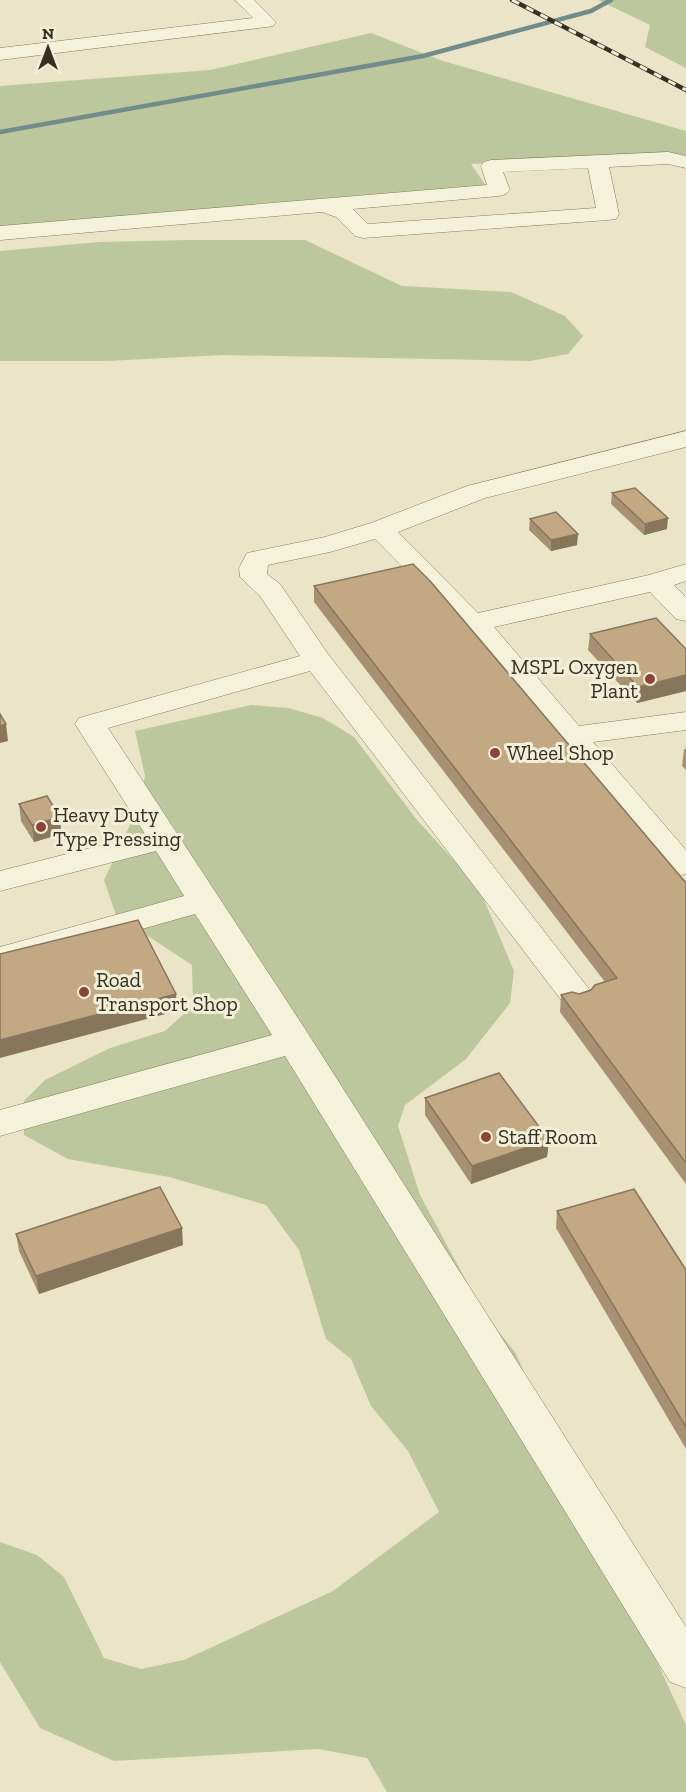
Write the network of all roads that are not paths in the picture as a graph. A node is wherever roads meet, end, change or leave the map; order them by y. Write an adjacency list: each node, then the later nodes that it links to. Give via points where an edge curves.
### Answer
1 (244, 0): 2 (lane, via 267,22)
2 (0, 54)
3 (597, 161): 4 (lane, via 668,158); 5 (lane, via 491,166 499,190); 5 (lane, via 608,214 363,231 344,212)
4 (686, 162)
5 (324, 205): 6 (lane)
6 (0, 233)
7 (686, 439): 8 (lane, via 476,492)
8 (380, 529): 11 (lane); 12 (lane, via 257,559 254,563 255,577 270,590)
9 (671, 577): 10 (lane); 11 (lane)
10 (686, 613)
11 (472, 624): 14 (lane, via 484,633)
12 (317, 660): 15 (lane, via 90,724); 20 (lane)
13 (686, 721): 14 (lane)
14 (571, 736): 16 (lane)
15 (164, 839): 17 (lane); 18 (lane)
16 (681, 865)
17 (0, 881)
18 (203, 900): 19 (lane); 21 (lane)
19 (0, 957)
20 (577, 997)
21 (294, 1041): 22 (lane); 23 (lane)
22 (0, 1123)
23 (686, 1667)

